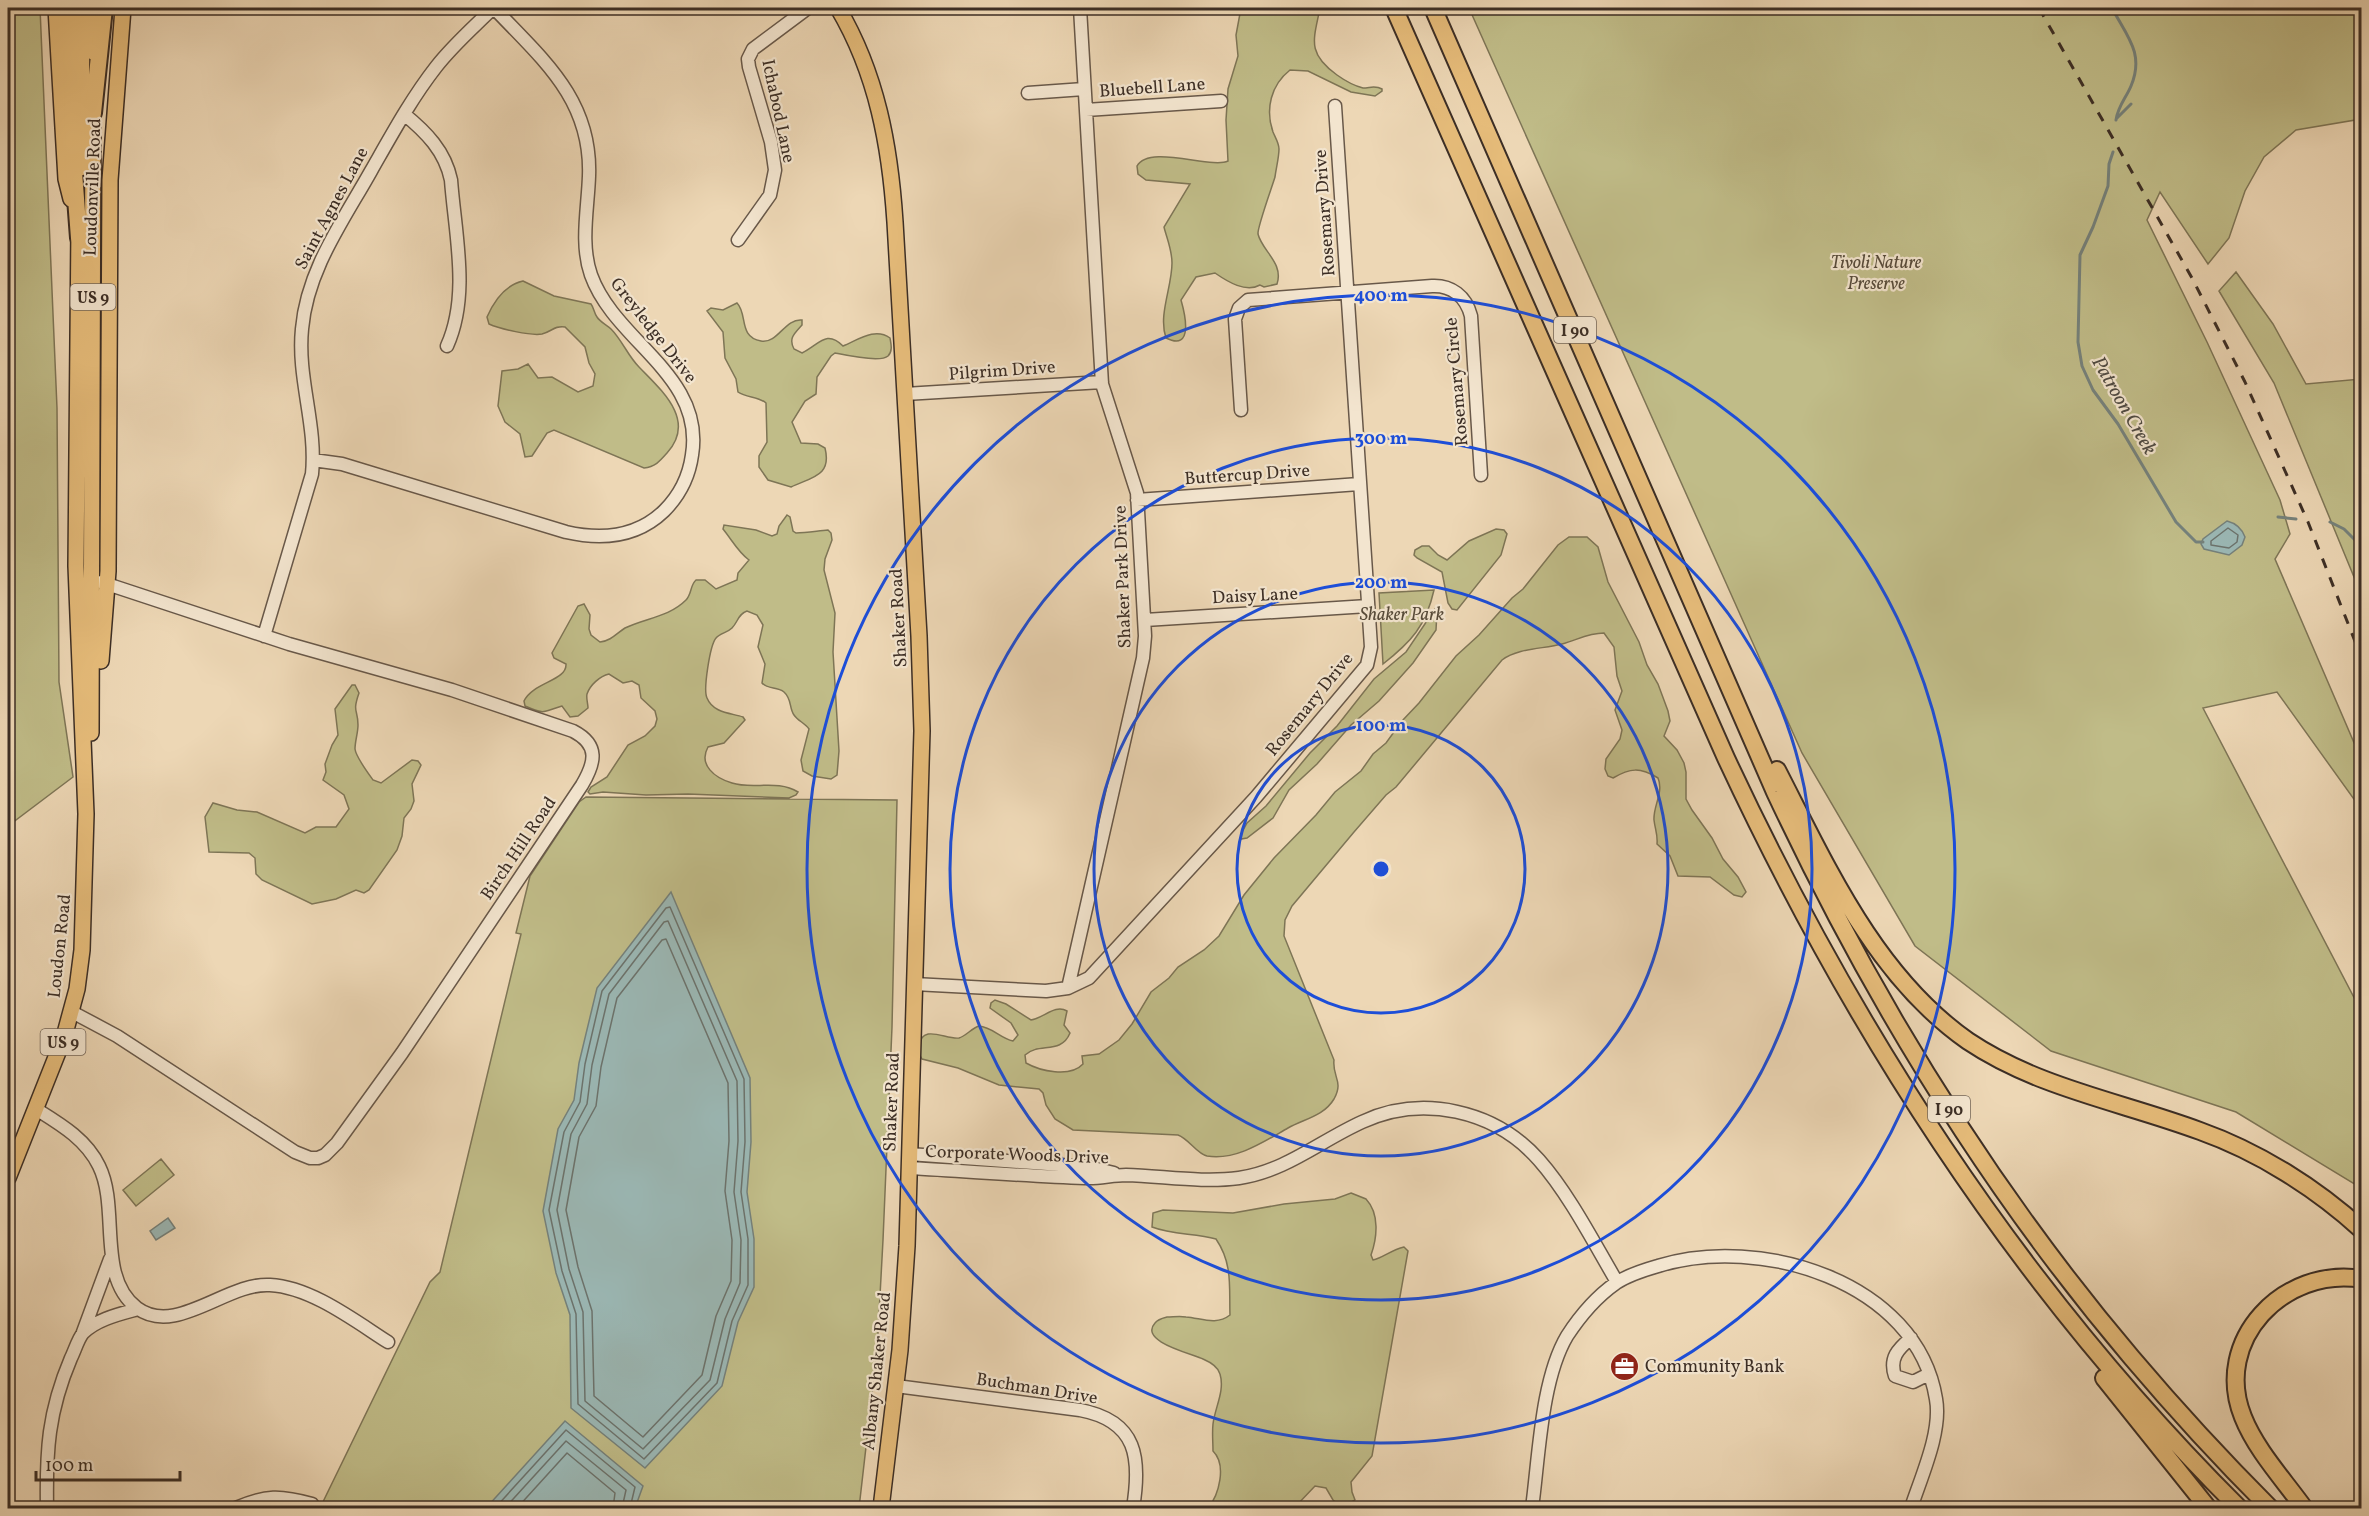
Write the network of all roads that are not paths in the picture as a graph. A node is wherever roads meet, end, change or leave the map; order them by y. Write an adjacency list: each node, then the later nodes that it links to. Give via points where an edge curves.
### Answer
1 (56, 8): 20 (main road, via 66,178)
2 (70, 8): 20 (highway)
3 (81, 8): 20 (main road, US 9)
4 (93, 8): 18 (main road, US 9)
5 (104, 8): 18 (highway)
6 (123, 8): 33 (main road, Loudonville Road, via 110,180)
7 (494, 8): 19 (street, Saint Agnes Lane, via 436,67); 27 (street, Greyledge Drive, via 560,81 579,113 589,149 589,267 606,303 676,384 686,402 694,430 686,478 672,501 651,522 621,534 592,537 338,463)
8 (808, 8): 21 (street, Ichabod Lane, via 755,47 749,56 774,152 775,170 770,195)
9 (838, 8): 25 (main road, Shaker Road, via 869,74 885,128 893,190)
10 (1080, 8): 13 (street, Shaker Park Drive)
11 (1394, 8): 48 (highway, I 90, via 1770,852 1823,953 1892,1070)
12 (1433, 8): 37 (highway, I 90)
13 (1084, 89): 14 (street, Bluebell Lane); 17 (street, Shaker Park Drive)
14 (1028, 93)
15 (1221, 101): 17 (street, Bluebell Lane)
16 (1335, 106): 22 (street, Rosemary Drive)
17 (1086, 110): 24 (street, Shaker Park Drive)
18 (93, 113): 32 (main road, US 9)
19 (404, 114): 23 (street, via 435,144 445,159 451,180 459,297 456,324); 27 (street, Saint Agnes Lane, via 322,258 306,301 301,358)
20 (79, 238): 30 (main road, US 9)
21 (738, 240)
22 (1348, 293): 26 (street, Rosemary Circle, via 1256,298 1240,306 1235,322); 28 (street, Rosemary Circle, via 1436,286 1455,291 1466,302 1472,321); 29 (street, Rosemary Drive)
23 (447, 346)
24 (1102, 382): 25 (street, Pilgrim Drive); 31 (street, Shaker Park Drive)
25 (905, 394): 40 (main road, Shaker Road, via 921,706)
26 (1241, 410)
27 (313, 460): 36 (street, Saint Agnes Lane, via 304,507)
28 (1482, 475)
29 (1359, 484): 31 (street, Buttercup Drive); 34 (street, Rosemary Drive)
30 (76, 498): 32 (main road, via 83,567); 39 (main road, US 9)
31 (1137, 500): 35 (street, Shaker Park Drive)
32 (93, 579): 33 (street, Birch Hill Road); 38 (main road, US 9)
33 (108, 585): 36 (street, Birch Hill Road); 38 (main road, Loudonville Road)
34 (1368, 606): 35 (street, Daisy Lane); 41 (street, Rosemary Drive, via 1371,650 1364,672 1100,968 1085,981)
35 (1145, 620): 41 (street, Shaker Park Drive, via 1144,653)
36 (264, 636): 42 (street, Birch Hill Road, via 452,690 573,731 590,745 591,769 402,1053 337,1143 322,1156 310,1158 295,1152 117,1035)
37 (1716, 653): 46 (highway, via 1842,895 1895,972 1931,1011 1969,1041 2037,1077 2202,1131 2250,1153 2319,1195); 67 (highway, I 90, via 1819,885 1884,1004 1948,1109 2036,1236 2099,1318)
38 (92, 722): 39 (main road, US 9)
39 (86, 814): 42 (main road, Loudon Road / US 9, via 82,950)
40 (914, 984): 41 (street, via 1046,991); 44 (main road, Shaker Road)
41 (1068, 988)
42 (72, 1012): 43 (main road, Loudon Road / US 9)
43 (36, 1109): 45 (main road, Loudon Road / US 9); 49 (street, via 71,1132 98,1163 107,1192)
44 (909, 1161): 47 (main road, Shaker Road); 51 (street, Corporate Woods Drive, via 1089,1167 1124,1175 1214,1180 1253,1176 1291,1162 1359,1123 1387,1113 1422,1108 1455,1111 1492,1124 1533,1153 1554,1179)
45 (8, 1178)
46 (2361, 1230)
47 (907, 1237): 57 (main road, Albany Shaker Road)
48 (2016, 1251): 65 (highway, via 2082,1349); 66 (highway, I 90, via 2114,1374)
49 (111, 1254): 52 (street, via 120,1284); 53 (street)
50 (2361, 1279): 68 (highway, via 2327,1278 2286,1292 2255,1322 2239,1360 2237,1387 2243,1416)
51 (1617, 1282): 54 (street, via 1678,1260 1715,1255 1783,1262 1846,1284 1883,1309); 63 (street, via 1584,1312 1559,1351 1550,1383)
52 (138, 1309): 53 (street, via 98,1323); 55 (street, via 172,1316 239,1290 258,1285 279,1286 329,1306)
53 (82, 1335): 59 (street, via 51,1419 46,1455)
54 (1911, 1338): 56 (street); 56 (street, via 1893,1359 1895,1376 1913,1382)
55 (388, 1342)
56 (1929, 1374): 64 (street, via 1936,1399 1936,1424)
57 (896, 1386): 61 (main road, Albany Shaker Road); 62 (street, Buchman Drive, via 1080,1410 1106,1418 1120,1427 1133,1448 1137,1477)
58 (312, 1504): 60 (street, via 266,1497)
59 (47, 1509)
60 (236, 1509)
61 (881, 1509)
62 (1133, 1509)
63 (1532, 1509)
64 (1911, 1509)
65 (2208, 1509)
66 (2239, 1509)
67 (2270, 1509)
68 (2304, 1509)

